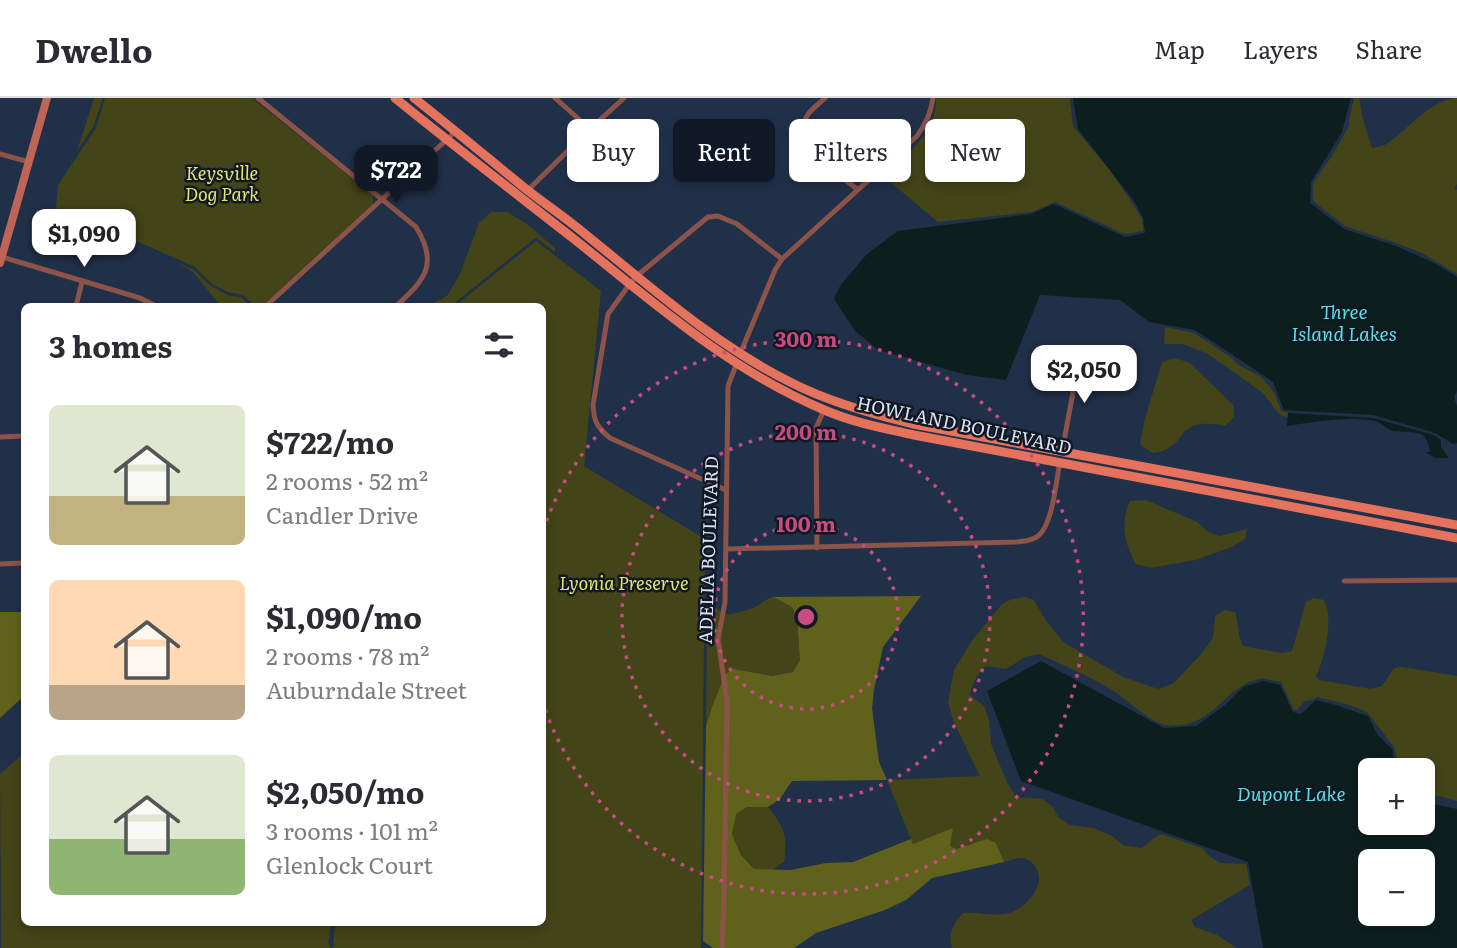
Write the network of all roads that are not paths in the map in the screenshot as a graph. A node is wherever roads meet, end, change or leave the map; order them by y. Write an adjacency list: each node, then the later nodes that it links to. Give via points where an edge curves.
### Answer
1 (47, 98): 15 (main road)
2 (258, 98): 18 (street)
3 (395, 98): 12 (main road, HOWLAND BOULEVARD)
4 (414, 98): 11 (main road, HOWLAND BOULEVARD)
5 (555, 98): 9 (street)
6 (624, 98): 10 (street)
7 (825, 98): 16 (street, via 805,120 806,146)
8 (933, 98): 16 (street, via 917,136)
9 (579, 119)
10 (601, 119)
11 (456, 131): 12 (street); 17 (main road, HOWLAND BOULEVARD)
12 (447, 140): 18 (street); 23 (main road, HOWLAND BOULEVARD)
13 (567, 152): 17 (street)
14 (0, 154): 15 (street)
15 (29, 162): 20 (main road)
16 (857, 189): 19 (street)
17 (528, 190): 21 (main road, HOWLAND BOULEVARD)
18 (383, 199): 26 (street); 27 (street, via 416,227 427,254 425,274)
19 (782, 259): 21 (street, via 718,215 708,218); 28 (street)
20 (1, 260): 22 (street)
21 (637, 277): 23 (street); 28 (main road, HOWLAND BOULEVARD)
22 (82, 282): 24 (street); 25 (street)
23 (629, 285): 31 (main road, HOWLAND BOULEVARD); 37 (street, via 608,314 594,421 610,438)
24 (77, 303)
25 (150, 303)
26 (269, 303)
27 (400, 303)
28 (740, 354): 30 (main road, HOWLAND BOULEVARD)
29 (1080, 354): 35 (street)
30 (755, 363): 31 (main road); 35 (main road, HOWLAND BOULEVARD, via 793,384 885,417)
31 (736, 365): 32 (main road, HOWLAND BOULEVARD); 37 (street, ADELIA BOULEVARD, via 727,386)
32 (824, 410): 36 (main road, HOWLAND BOULEVARD, via 889,429); 40 (street, via 817,428)
33 (21, 436): 34 (street)
34 (0, 437)
35 (1062, 451): 36 (street); 38 (main road, HOWLAND BOULEVARD)
36 (1060, 463): 39 (main road, HOWLAND BOULEVARD); 40 (street, via 1048,522 1040,535 1030,540)
37 (726, 490): 41 (street, ADELIA BOULEVARD)
38 (1457, 525)
39 (1457, 538)
40 (817, 548): 41 (street)
41 (726, 549): 46 (street, ADELIA BOULEVARD, via 725,602 718,639 727,701)
42 (21, 563): 43 (street)
43 (0, 564)
44 (1457, 580): 45 (street)
45 (1344, 582)
46 (722, 948)

